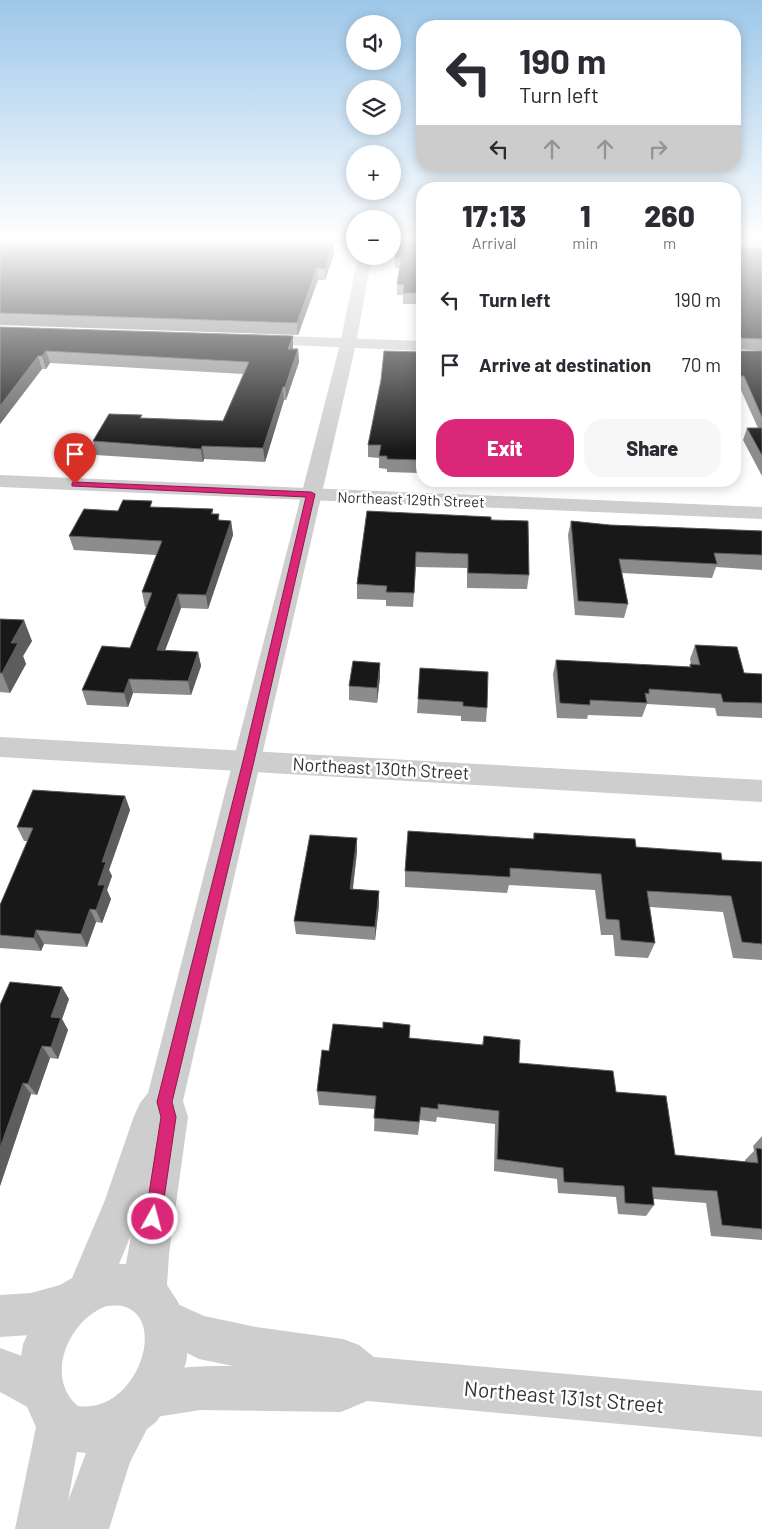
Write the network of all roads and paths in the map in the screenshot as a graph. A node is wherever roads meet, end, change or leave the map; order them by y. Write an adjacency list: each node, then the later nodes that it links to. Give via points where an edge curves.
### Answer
1 (355, 308): 3 (street)
2 (236, 340): 3 (street)
3 (348, 344): 4 (street); 6 (street)
4 (416, 346)
5 (0, 481): 6 (street, Northeast 129th Street)
6 (311, 494): 7 (street, Northeast 129th Street); 9 (street)
7 (762, 513)
8 (0, 747): 9 (street, Northeast 130th Street)
9 (248, 761): 10 (street, Northeast 130th Street); 11 (street)
10 (762, 791)
11 (164, 1102): 12 (street, via 153,1116 120,1210); 13 (street, via 168,1117 148,1254)
12 (79, 1297): 13 (street, via 107,1285 129,1286); 14 (street, via 31,1314); 17 (street, via 56,1321 44,1347 40,1371)
13 (154, 1306): 16 (street, via 199,1337 343,1361); 18 (street, via 166,1327 166,1349 162,1371)
14 (0, 1316)
15 (0, 1370): 17 (street, via 27,1380)
16 (366, 1379): 18 (street, Northeast 131st Street, via 341,1390 200,1388); 19 (street, Northeast 131st Street)
17 (51, 1407): 18 (street, via 86,1431 109,1428); 20 (street)
18 (140, 1407): 21 (street, via 113,1442 101,1470)
19 (762, 1414)
20 (39, 1529)
21 (85, 1529)

